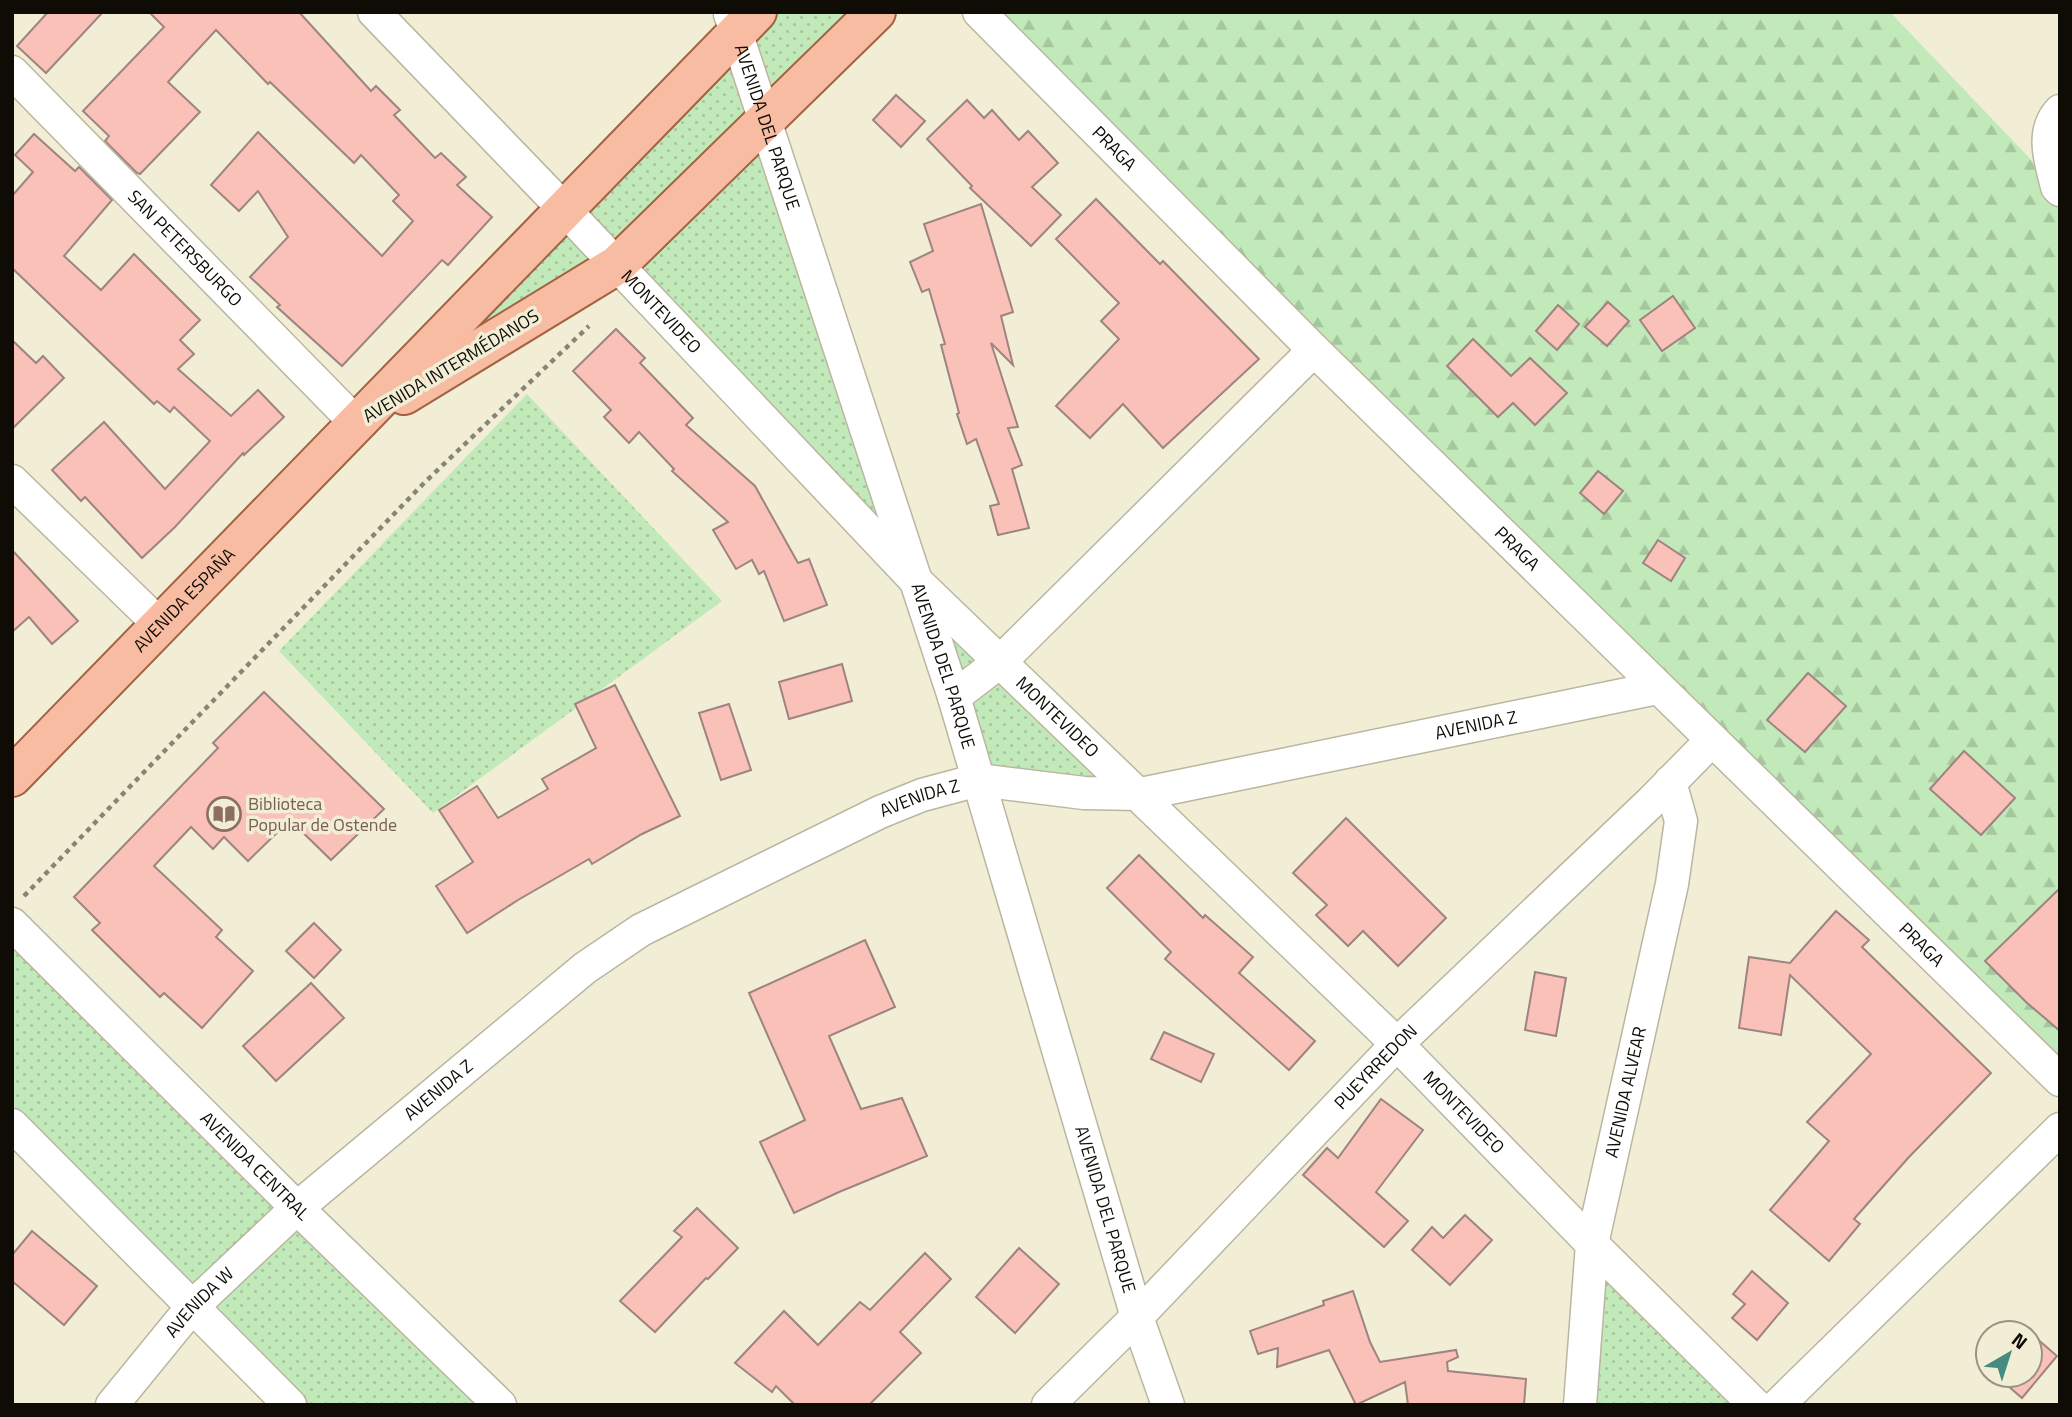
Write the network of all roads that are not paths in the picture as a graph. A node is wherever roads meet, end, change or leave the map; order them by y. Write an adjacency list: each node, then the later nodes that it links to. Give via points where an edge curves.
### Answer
1 (374, 12): 9 (street, MONTEVIDEO)
2 (876, 12): 7 (main road, AVENIDA INTERMÉDANOS)
3 (979, 12): 11 (street, PRAGA)
4 (741, 19): 7 (street, AVENIDA DEL PARQUE); 9 (main road, AVENIDA INTERMÉDANOS)
5 (12, 72): 12 (street, SAN PETERSBURGO)
6 (2060, 111): 8 (street, via 2047,145)
7 (766, 119): 10 (main road, AVENIDA INTERMÉDANOS); 14 (street, AVENIDA DEL PARQUE)
8 (2058, 188)
9 (564, 209): 10 (street, MONTEVIDEO); 12 (main road, AVENIDA INTERMÉDANOS)
10 (617, 265): 12 (main road, AVENIDA INTERMÉDANOS); 14 (street, MONTEVIDEO)
11 (1314, 350): 16 (street); 17 (street, PRAGA)
12 (357, 424): 15 (main road, AVENIDA ESPAÑA)
13 (12, 481): 15 (street)
14 (916, 581): 16 (street, MONTEVIDEO); 18 (street, AVENIDA DEL PARQUE)
15 (160, 625): 20 (main road, AVENIDA ESPAÑA)
16 (1002, 660): 18 (street); 23 (street, MONTEVIDEO)
17 (1657, 688): 19 (street, PRAGA); 23 (street, AVENIDA Z)
18 (954, 697): 21 (street, AVENIDA DEL PARQUE)
19 (1712, 740): 22 (street, PUEYRREDON); 26 (street, PRAGA)
20 (12, 777)
21 (978, 780): 23 (street, AVENIDA Z, via 1084,793); 29 (street, AVENIDA Z, via 880,812 641,930 585,968); 32 (street, AVENIDA DEL PARQUE)
22 (1670, 782): 25 (street, PUEYRREDON); 30 (street, AVENIDA ALVEAR, via 1681,821 1672,884)
23 (1141, 794): 25 (street, MONTEVIDEO)
24 (15, 912): 29 (street, AVENIDA CENTRAL)
25 (1397, 1044): 30 (street, MONTEVIDEO); 32 (street, PUEYRREDON)
26 (2060, 1080)
27 (12, 1125): 31 (street)
28 (2060, 1129): 40 (street)
29 (296, 1208): 31 (street, AVENIDA W); 35 (street, AVENIDA CENTRAL)
30 (1592, 1244): 38 (street, AVENIDA ALVEAR); 39 (street, MONTEVIDEO)
31 (192, 1307): 33 (street, AVENIDA W); 34 (street)
32 (1138, 1317): 36 (street, PUEYRREDON); 37 (street, AVENIDA DEL PARQUE)
33 (112, 1405)
34 (290, 1405)
35 (500, 1405)
36 (1048, 1405)
37 (1168, 1405)
38 (1580, 1405)
39 (1755, 1405)
40 (1778, 1405)

